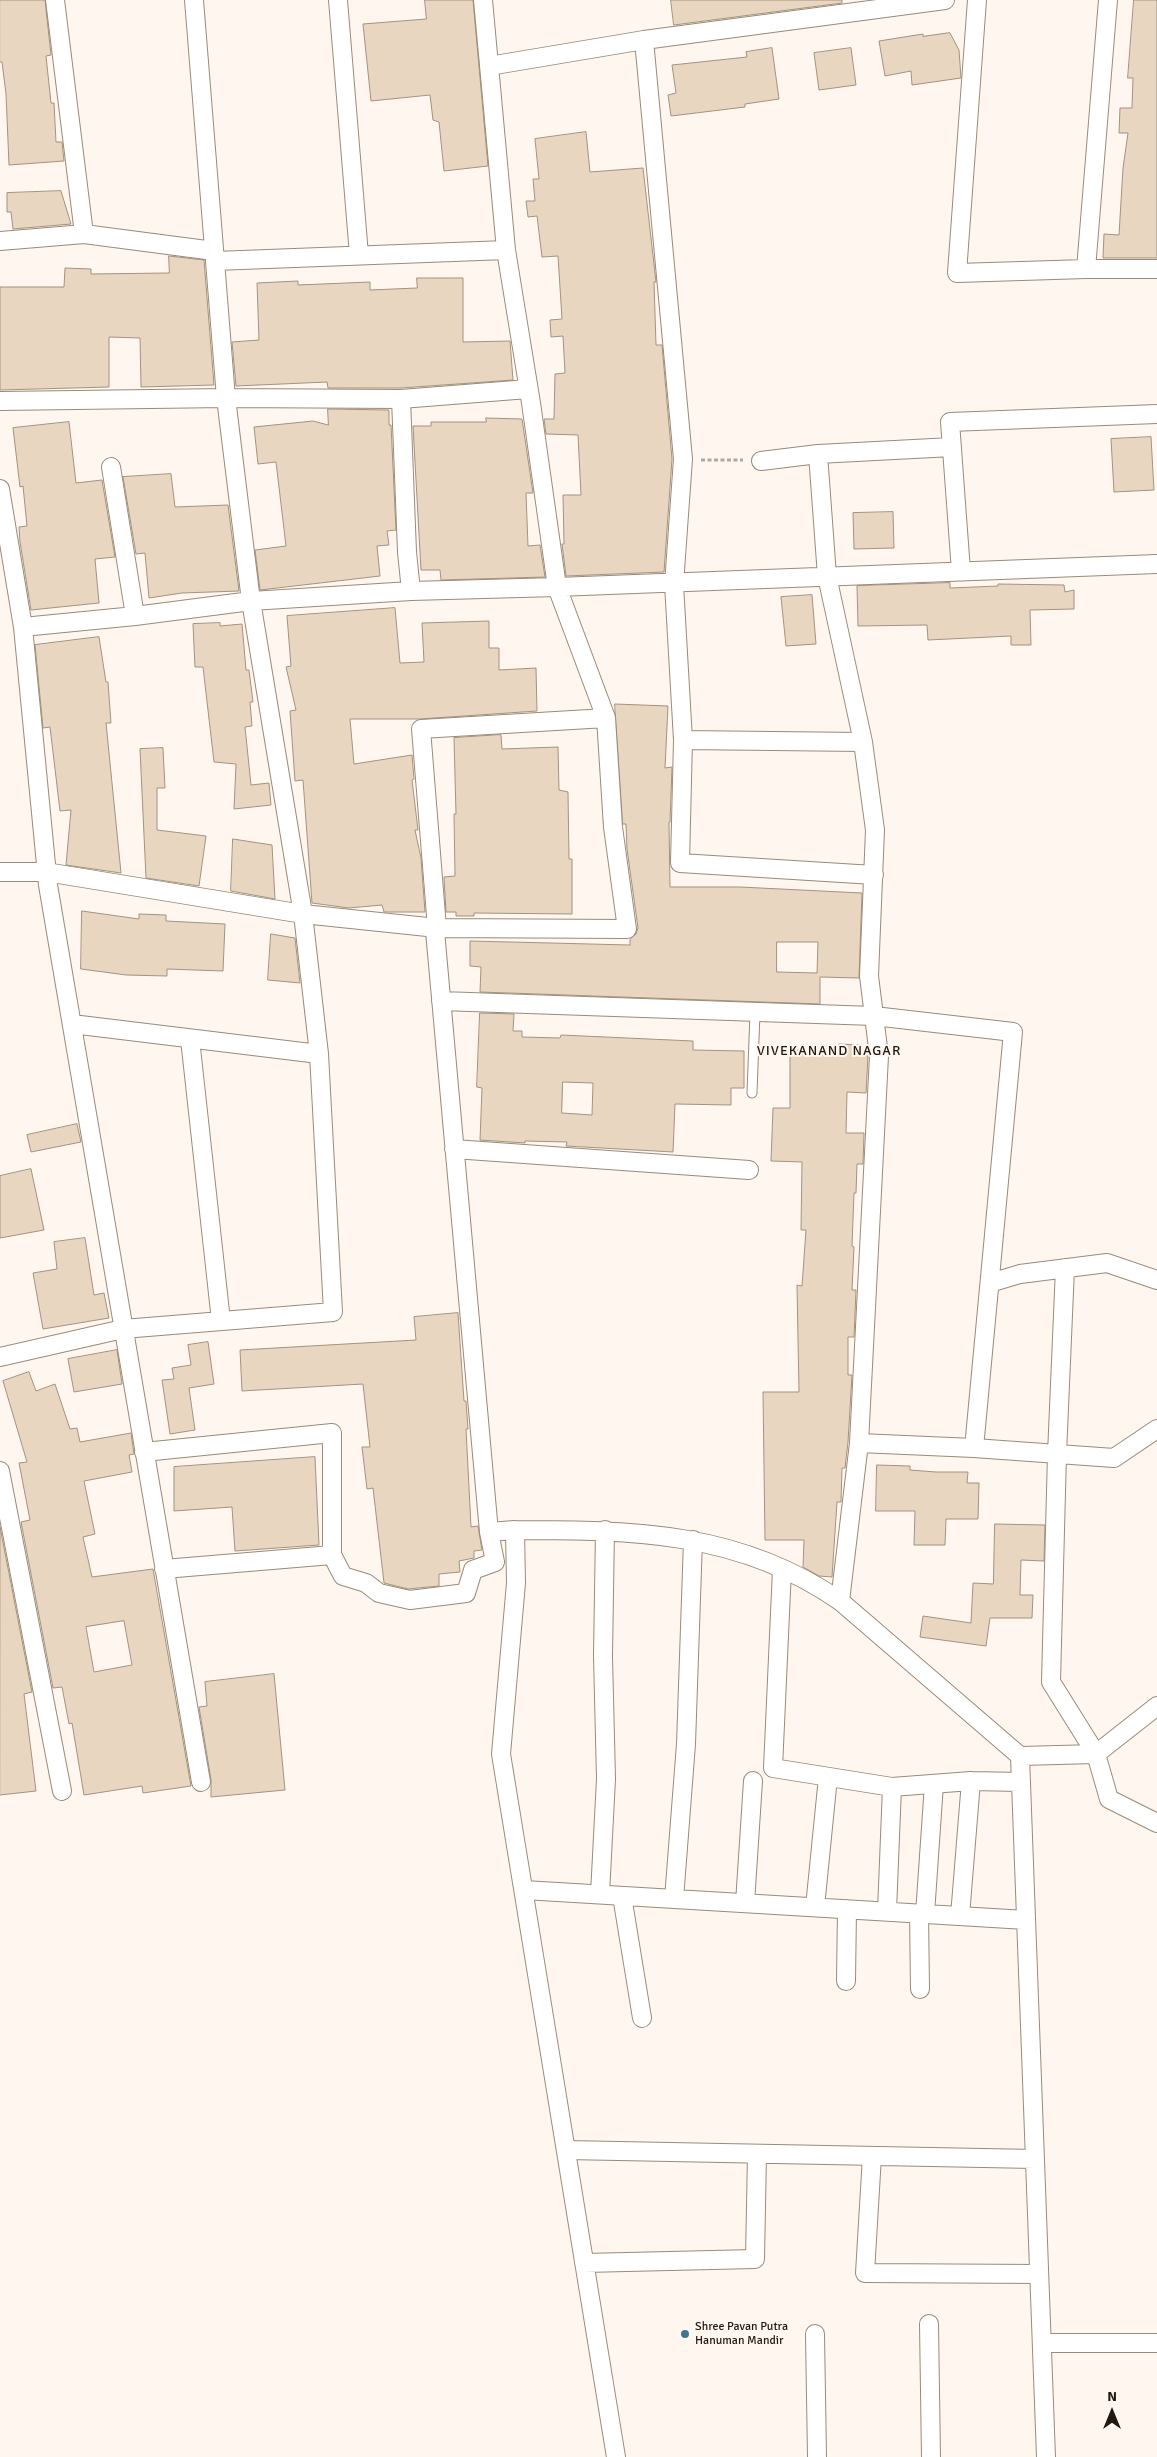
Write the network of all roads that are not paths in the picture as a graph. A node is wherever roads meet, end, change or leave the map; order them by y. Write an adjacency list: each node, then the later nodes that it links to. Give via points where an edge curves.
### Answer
1 (55, 0): 10 (street)
2 (194, 0): 14 (street)
3 (338, 0): 13 (street)
4 (483, 0): 9 (street)
5 (945, 0): 8 (street)
6 (977, 0): 15 (street, via 957,273)
7 (1108, 0): 15 (street)
8 (644, 40): 9 (street); 30 (street, via 683,459)
9 (489, 66): 12 (street)
10 (84, 234): 11 (street); 14 (street)
11 (0, 240)
12 (506, 250): 13 (street); 17 (street)
13 (359, 255): 14 (street)
14 (215, 256): 18 (street)
15 (1086, 269): 16 (street)
16 (1157, 269)
17 (528, 390): 19 (street); 31 (street)
18 (226, 398): 19 (street); 20 (street); 33 (street)
19 (401, 399): 32 (street)
20 (0, 401)
21 (1157, 414): 22 (street, via 950,422)
22 (952, 447): 23 (street); 28 (street)
23 (818, 454): 24 (street); 29 (street)
24 (760, 461)
25 (111, 467): 34 (street)
26 (0, 489): 35 (street)
27 (1157, 564): 28 (street)
28 (961, 572): 29 (street)
29 (827, 576): 30 (street); 38 (street)
30 (674, 584): 31 (street); 37 (street)
31 (556, 587): 32 (street); 36 (street)
32 (411, 590): 33 (street)
33 (251, 601): 34 (street); 42 (street)
34 (135, 616): 35 (street)
35 (23, 627): 40 (street)
36 (606, 718): 43 (street, via 422,729); 43 (street, via 613,827 627,929)
37 (683, 740): 38 (street); 41 (street, via 680,863)
38 (863, 742): 41 (street, via 875,830)
39 (0, 872): 40 (street)
40 (46, 872): 42 (street); 47 (street)
41 (874, 875): 46 (street, via 869,976)
42 (303, 914): 43 (street); 49 (street)
43 (437, 928): 44 (street)
44 (441, 1001): 45 (street); 51 (street)
45 (755, 1013): 46 (street); 50 (lane)
46 (874, 1016): 55 (street, via 1013,1032); 60 (street, via 879,1056)
47 (72, 1024): 48 (street); 57 (street)
48 (190, 1038): 49 (street); 56 (street)
49 (319, 1054): 56 (street, via 333,1312)
50 (752, 1093)
51 (454, 1149): 52 (street); 67 (street)
52 (748, 1170)
53 (1065, 1268): 54 (street, via 1106,1263); 55 (street, via 1020,1274); 63 (street)
54 (1157, 1280)
55 (990, 1283): 61 (street)
56 (221, 1321): 57 (street)
57 (123, 1329): 58 (street); 62 (street)
58 (0, 1357)
59 (1157, 1429): 63 (street, via 1114,1458)
60 (859, 1443): 61 (street); 72 (street)
61 (974, 1448): 63 (street)
62 (144, 1452): 69 (street, via 332,1433); 71 (street)
63 (1057, 1454): 74 (street, via 1051,1682)
64 (0, 1471): 83 (street)
65 (515, 1530): 66 (street); 67 (street); 85 (street, via 516,1582 501,1754)
66 (605, 1530): 68 (street); 86 (street, via 603,1656 606,1779)
67 (488, 1532): 69 (street, via 494,1562 473,1570 466,1593 410,1600 379,1593 366,1583 343,1576)
68 (693, 1540): 70 (street, via 730,1548); 88 (street, via 686,1744)
69 (332, 1555): 71 (street)
70 (782, 1569): 72 (street, via 812,1582); 76 (street, via 773,1768)
71 (164, 1570): 79 (street)
72 (840, 1601): 75 (street)
73 (1156, 1706): 74 (street)
74 (1096, 1754): 75 (street); 84 (street, via 1109,1799)
75 (1020, 1756): 80 (street)
76 (828, 1777): 82 (street); 90 (street)
77 (753, 1781): 89 (street)
78 (971, 1781): 80 (street); 81 (street); 94 (street)
79 (201, 1782)
80 (1021, 1782): 95 (street)
81 (934, 1784): 82 (street); 93 (street)
82 (892, 1787): 92 (street)
83 (62, 1791)
84 (1157, 1823)
85 (524, 1890): 86 (street); 99 (street)
86 (600, 1894): 87 (street)
87 (622, 1896): 88 (street); 98 (street)
88 (674, 1899): 89 (street)
89 (745, 1903): 90 (street)
90 (815, 1907): 91 (street)
91 (847, 1909): 92 (street); 96 (street)
92 (887, 1911): 93 (street)
93 (922, 1914): 94 (street); 97 (street)
94 (960, 1916): 95 (street)
95 (1026, 1920): 102 (street)
96 (846, 1981)
97 (920, 1989)
98 (642, 2018)
99 (566, 2150): 100 (street); 103 (street)
100 (757, 2154): 101 (street); 103 (street, via 754,2259)
101 (872, 2156): 102 (street); 104 (street, via 865,2273)
102 (1035, 2159): 104 (street)
103 (584, 2263): 109 (street)
104 (1040, 2274): 107 (street)
105 (929, 2324): 111 (street)
106 (815, 2334): 110 (street)
107 (1042, 2343): 108 (street); 112 (street)
108 (1157, 2343)
109 (616, 2457)
110 (817, 2457)
111 (931, 2457)
112 (1046, 2457)

